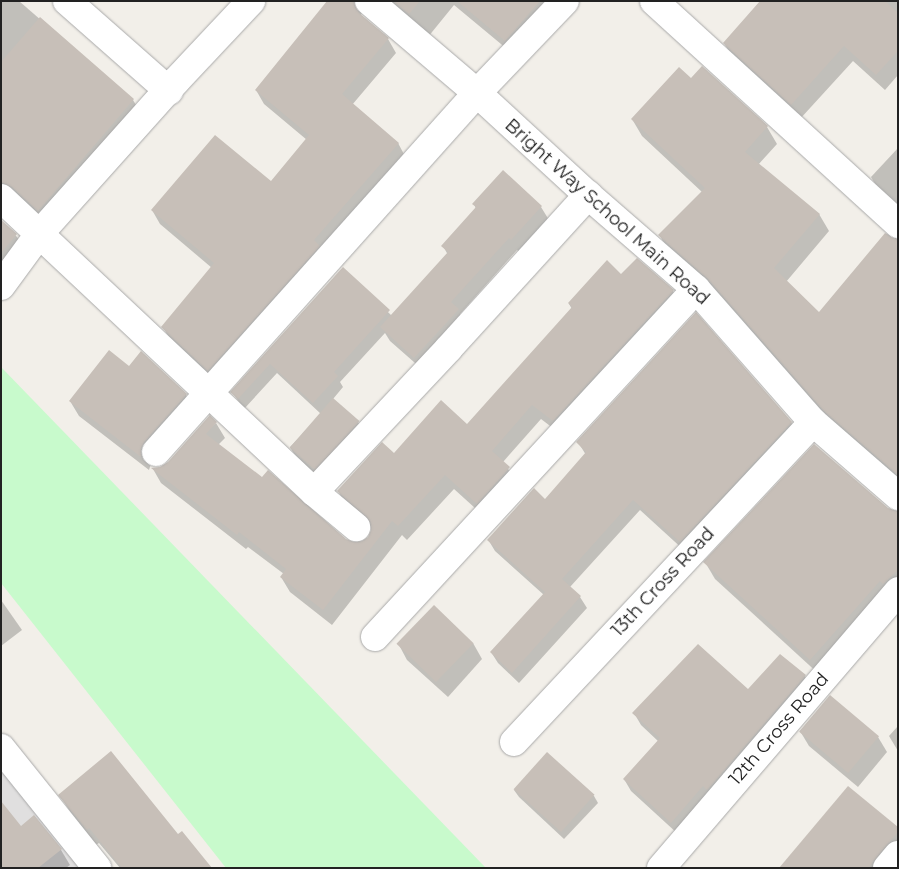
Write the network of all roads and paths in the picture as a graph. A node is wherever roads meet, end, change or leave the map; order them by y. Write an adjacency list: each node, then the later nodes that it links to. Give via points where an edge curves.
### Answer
1 (67, 1): 6 (street)
2 (251, 1): 6 (street)
3 (369, 1): 7 (street, Bright Way School Main Road)
4 (565, 1): 7 (street)
5 (654, 1): 10 (street)
6 (168, 91): 11 (street)
7 (477, 93): 8 (street, Bright Way School Main Road); 14 (street)
8 (588, 195): 13 (street, Bright Way School Main Road); 17 (street)
9 (1, 198): 11 (street)
10 (898, 224)
11 (40, 233): 12 (street); 14 (street)
12 (1, 286)
13 (696, 289): 15 (street, Bright Way School Main Road); 21 (street)
14 (209, 394): 16 (street); 17 (street)
15 (813, 422): 18 (street, Bright Way School Main Road); 22 (street, 13th Cross Road)
16 (156, 452)
17 (314, 492): 19 (street)
18 (898, 496)
19 (356, 527)
20 (898, 591): 26 (street, 12th Cross Road)
21 (374, 637)
22 (514, 742)
23 (1, 748): 25 (street)
24 (898, 856): 27 (street)
25 (97, 868)
26 (661, 868)
27 (886, 868)

